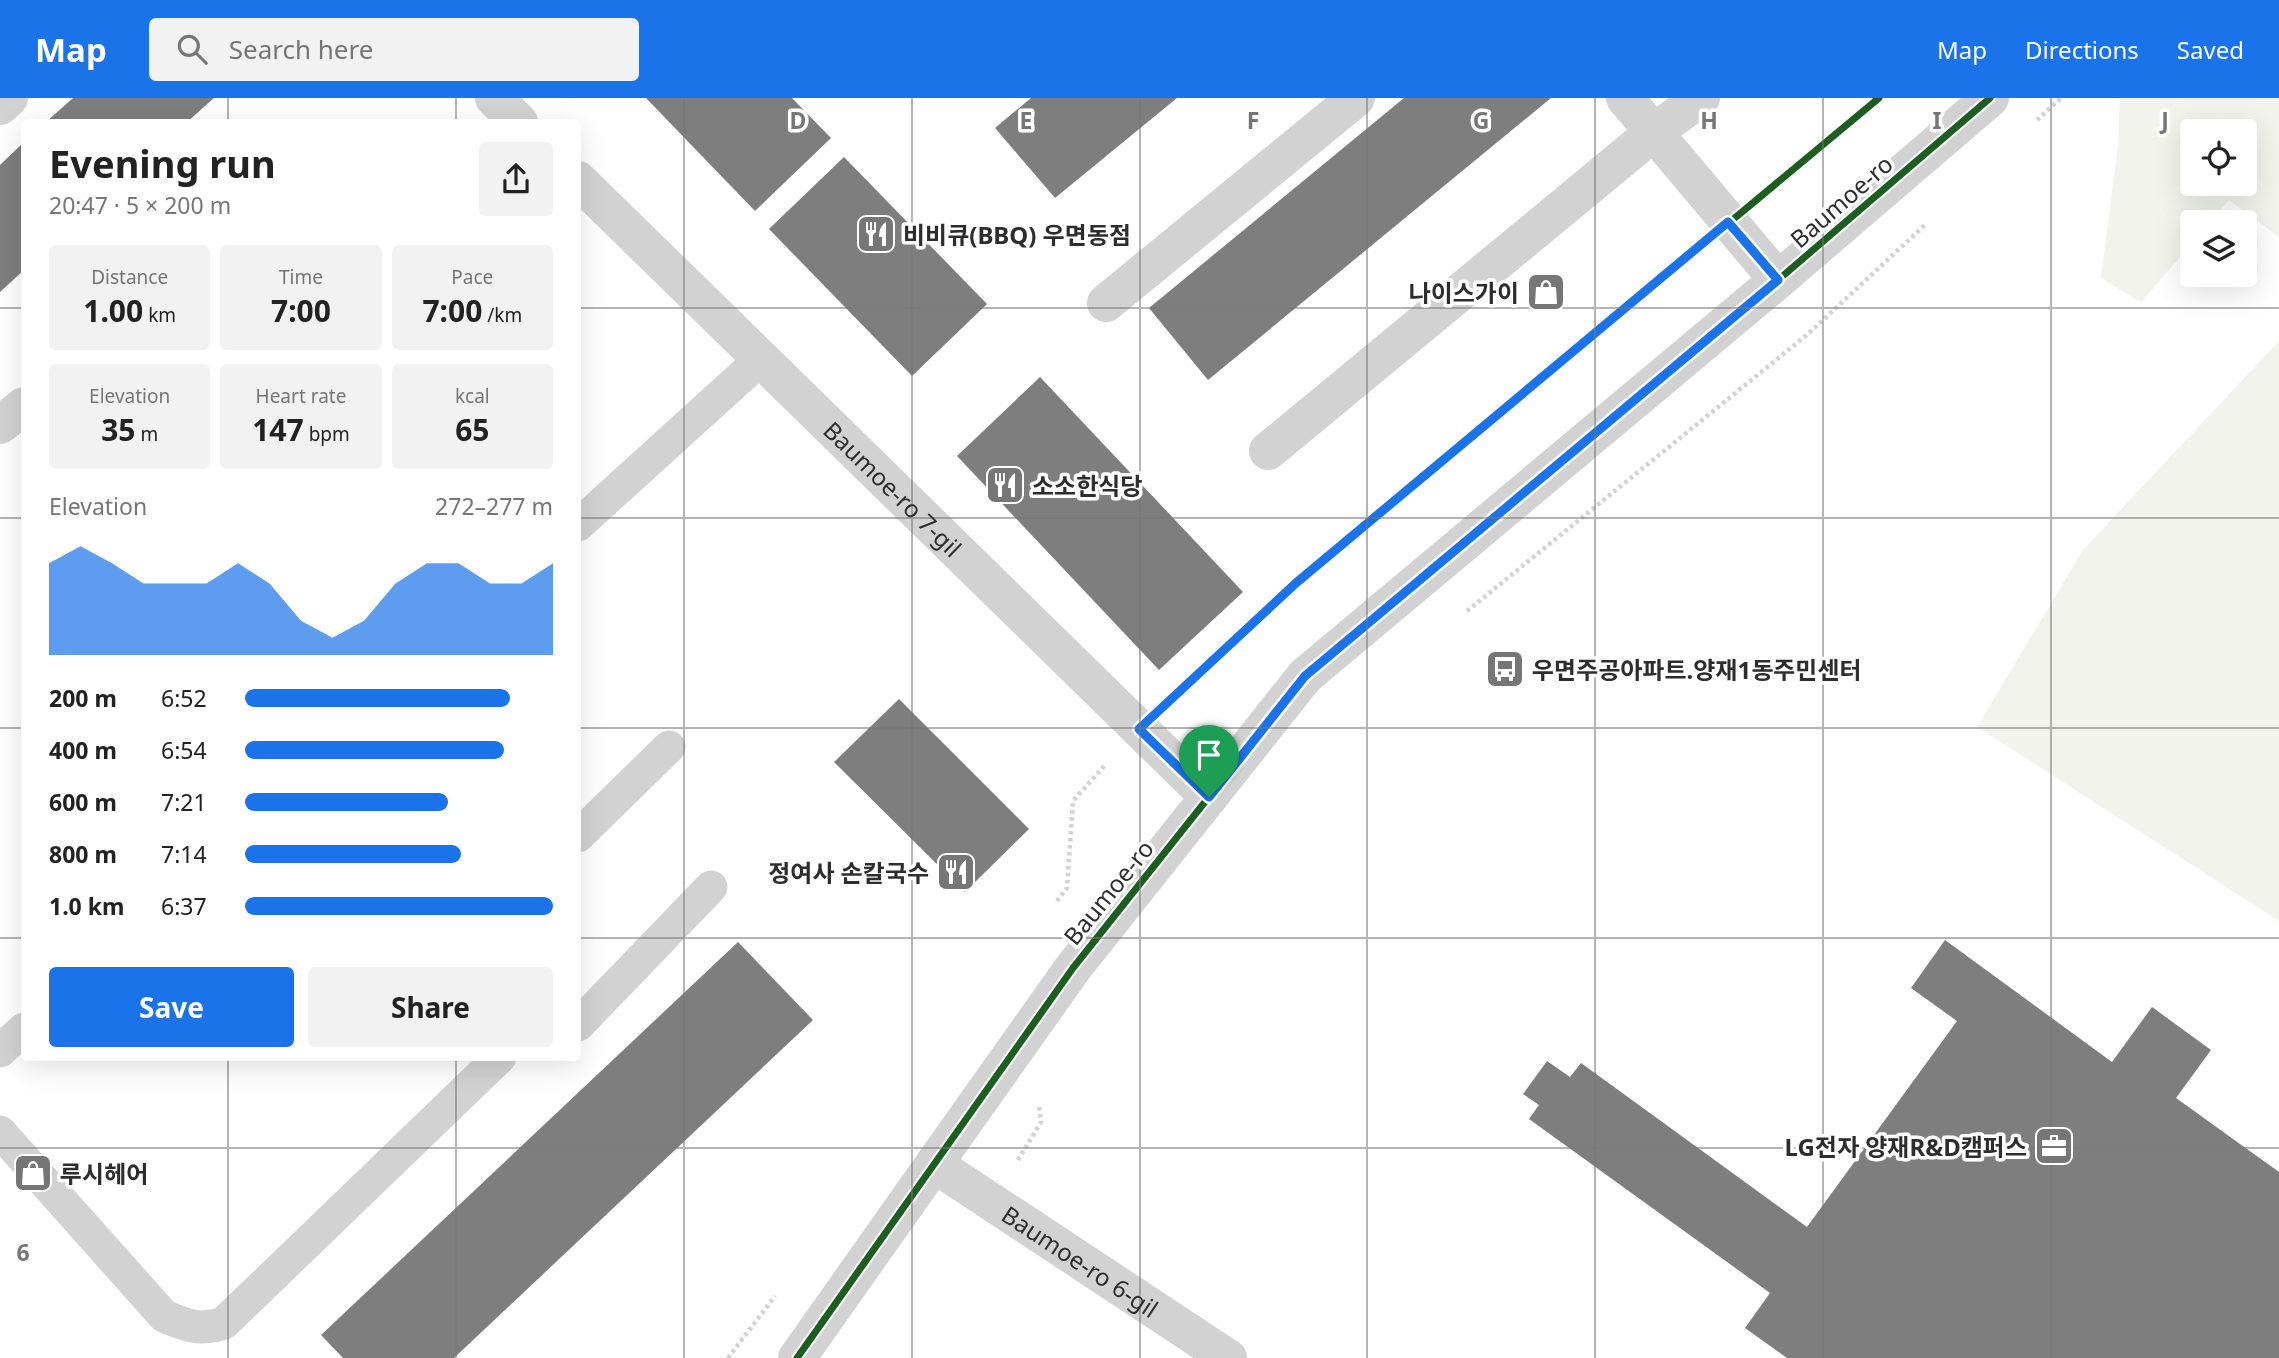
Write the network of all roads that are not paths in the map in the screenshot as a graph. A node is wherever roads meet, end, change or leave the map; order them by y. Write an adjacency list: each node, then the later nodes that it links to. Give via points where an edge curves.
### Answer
1 (9, 98): 7 (street)
2 (494, 98): 8 (street)
3 (1356, 98): 12 (street)
4 (1625, 98): 9 (street)
5 (1701, 98): 9 (street)
6 (1990, 98): 11 (street, Baumoe-ro)
7 (0, 106)
8 (516, 119)
9 (1653, 133): 11 (street); 16 (street)
10 (581, 183): 13 (street, Baumoe-ro 7-gil)
11 (1778, 280): 19 (street, Baumoe-ro, via 1305,676)
12 (1106, 303)
13 (761, 359): 17 (lane); 19 (street, Baumoe-ro 7-gil)
14 (21, 408): 15 (street)
15 (0, 425)
16 (1268, 451)
17 (581, 522)
18 (669, 747): 20 (lane)
19 (1209, 797): 27 (street, Baumoe-ro, via 1073,968)
20 (581, 833)
21 (710, 887): 22 (lane)
22 (581, 1022)
23 (21, 1032): 24 (lane)
24 (0, 1051)
25 (496, 1061): 26 (lane, via 224,1323 206,1329 164,1316)
26 (0, 1132)
27 (934, 1164): 28 (street, Baumoe-ro); 29 (street, Baumoe-ro 6-gil)
28 (797, 1358)
29 (1228, 1358)

